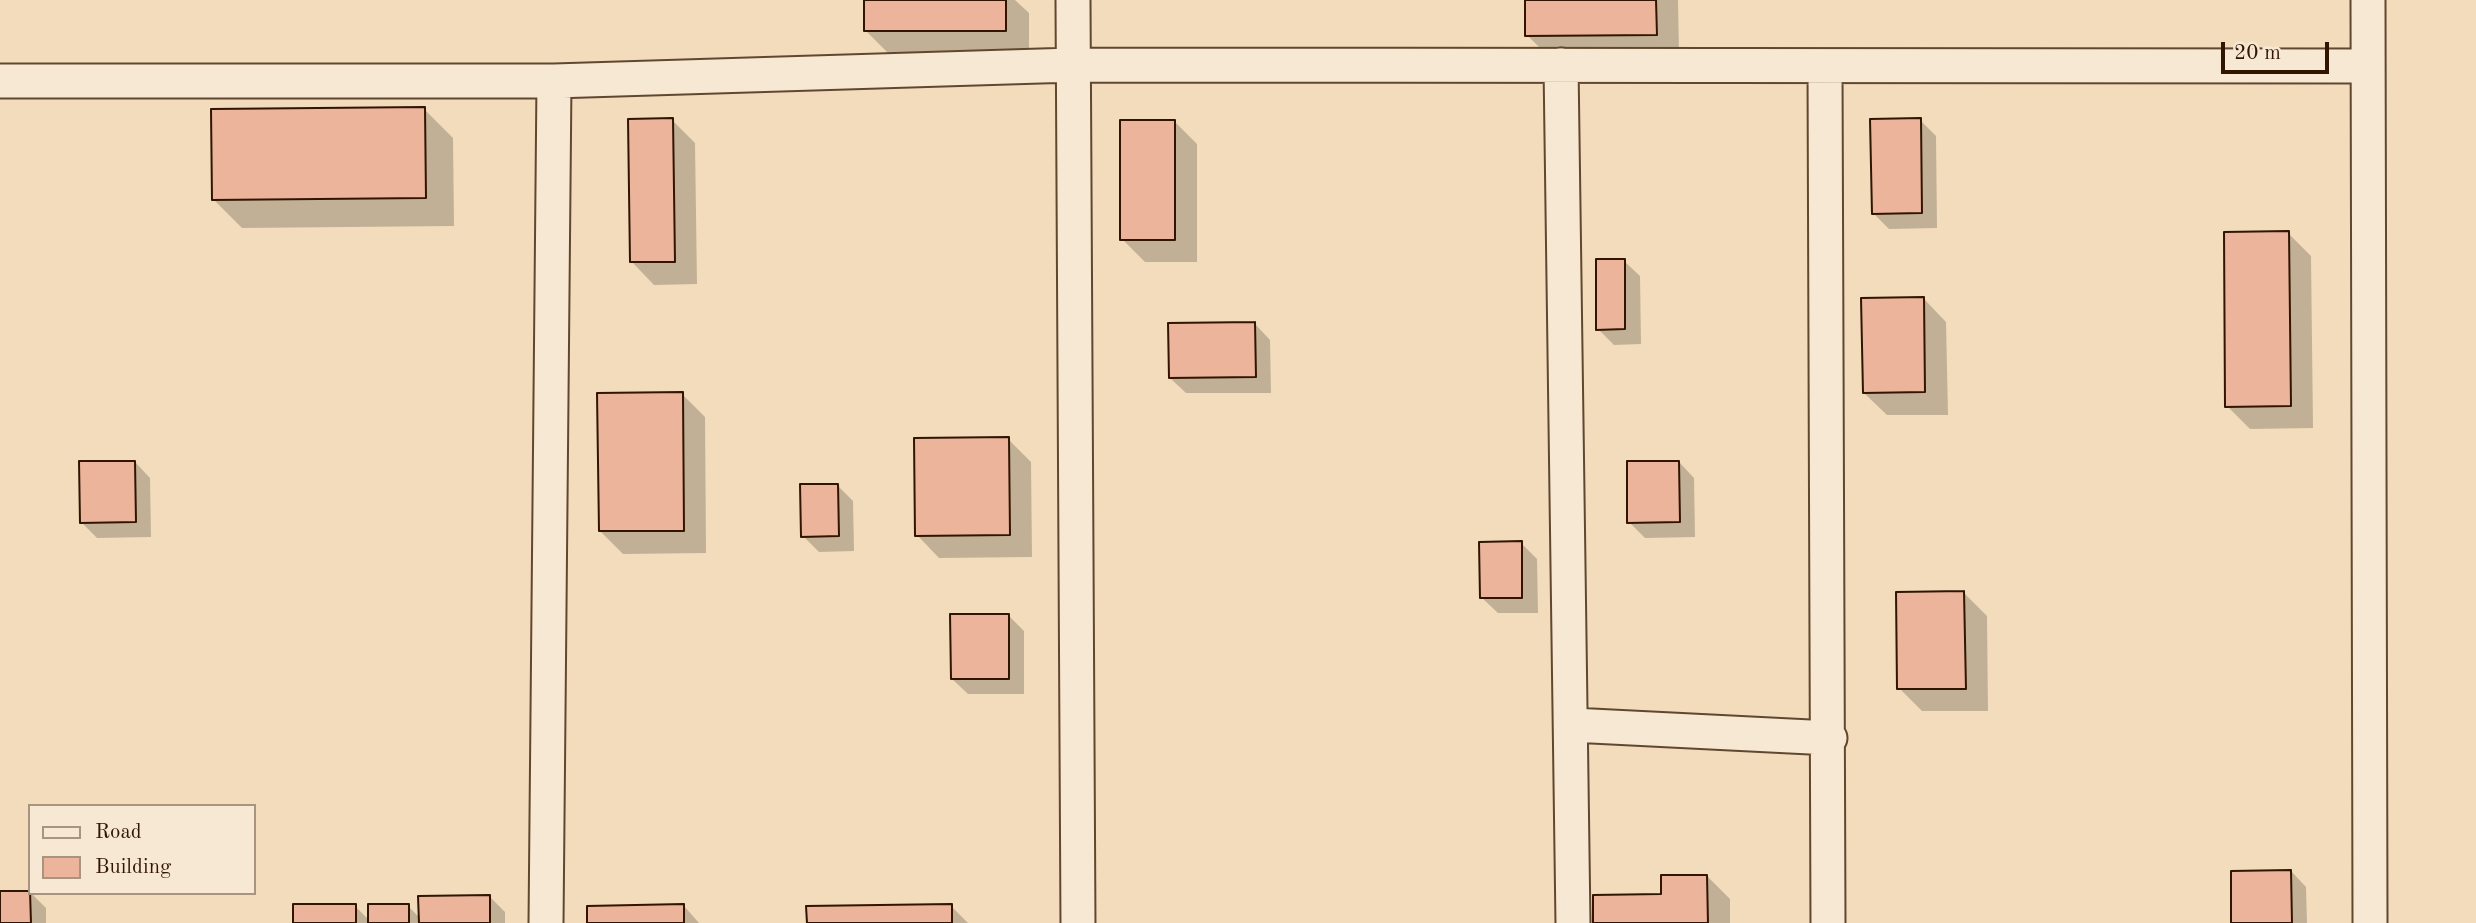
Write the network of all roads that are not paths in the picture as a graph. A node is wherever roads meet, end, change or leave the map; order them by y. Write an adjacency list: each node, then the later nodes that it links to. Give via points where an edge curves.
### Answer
1 (1073, 0): 3 (street)
2 (2368, 0): 6 (street)
3 (1073, 65): 4 (street); 8 (street); 12 (street)
4 (1561, 65): 5 (street); 9 (street)
5 (1825, 66): 6 (street); 10 (street)
6 (2368, 66): 15 (street)
7 (0, 81): 8 (street)
8 (554, 81): 11 (street)
9 (1572, 725): 10 (street); 13 (street)
10 (1830, 738): 14 (street)
11 (546, 923)
12 (1078, 923)
13 (1573, 923)
14 (1828, 923)
15 (2370, 923)

